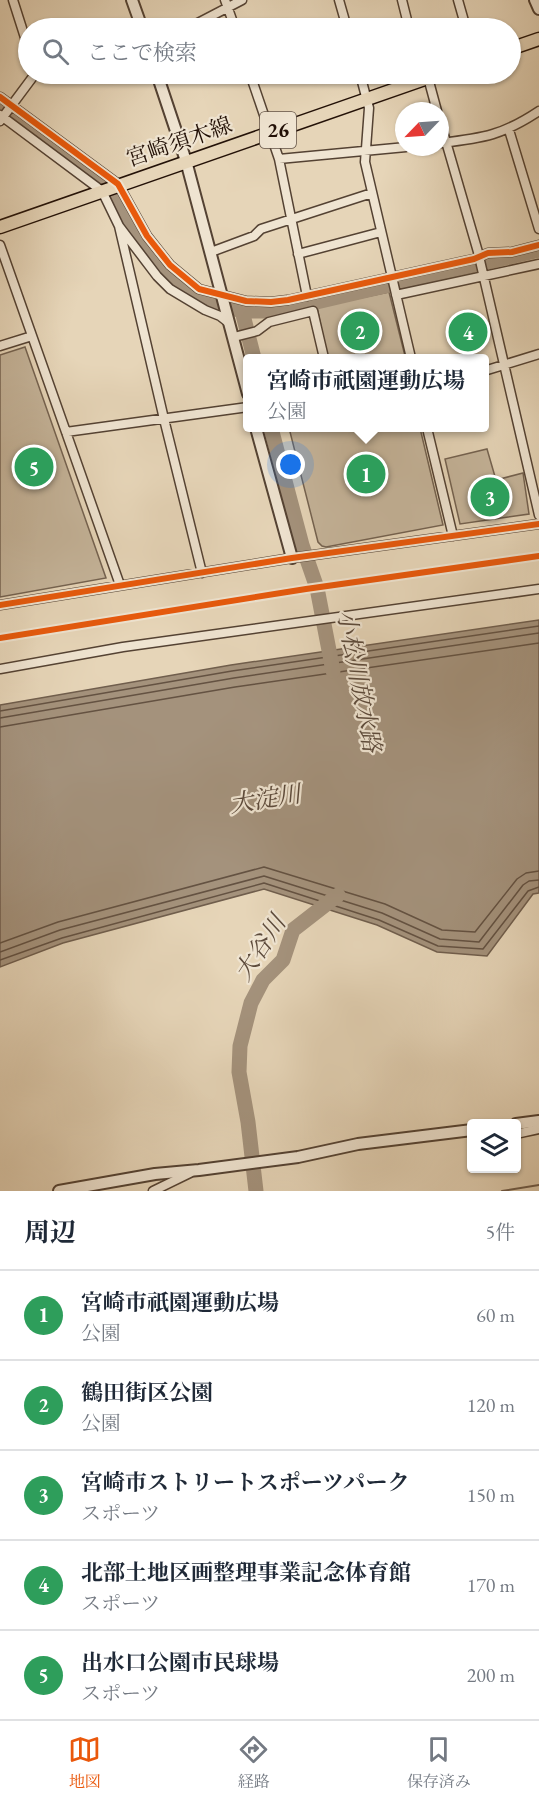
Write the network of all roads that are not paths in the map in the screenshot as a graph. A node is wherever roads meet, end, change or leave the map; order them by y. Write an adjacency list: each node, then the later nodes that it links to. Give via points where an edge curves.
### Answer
1 (13, 0): 10 (street)
2 (132, 0): 11 (street)
3 (242, 0): 8 (street)
4 (339, 0): 13 (street)
5 (402, 0): 14 (street)
6 (458, 0): 15 (street)
7 (536, 0): 9 (street)
8 (226, 4): 12 (street)
9 (539, 9)
10 (19, 18)
11 (138, 18)
12 (205, 18)
13 (344, 18)
14 (406, 18)
15 (463, 18)
16 (539, 39): 17 (main road)
17 (521, 45)
18 (27, 84): 27 (street)
19 (160, 84): 37 (street)
20 (253, 84): 31 (street)
21 (363, 84): 25 (street)
22 (407, 84): 25 (main road, 宮崎須木線 / 26)
23 (433, 84): 26 (street)
24 (0, 97): 27 (street)
25 (367, 98): 31 (main road, 宮崎須木線 / 26); 34 (street)
26 (436, 102)
27 (11, 105): 29 (street); 38 (street)
28 (539, 111): 30 (street)
29 (1, 118): 39 (street)
30 (509, 130): 32 (street); 44 (street)
31 (270, 133): 36 (street); 37 (main road, 宮崎須木線 / 26)
32 (449, 142)
33 (395, 148): 34 (street)
34 (365, 152): 36 (street); 40 (street)
35 (447, 156): 50 (street)
36 (279, 159): 41 (street)
37 (186, 161): 38 (main road, 宮崎須木線 / 26); 48 (street)
38 (117, 185): 39 (main road, 宮崎須木線 / 26); 56 (street, via 147,236 170,265 199,289)
39 (102, 191): 42 (main road, 宮崎須木線 / 26); 43 (street)
40 (372, 193): 41 (street); 45 (street)
41 (291, 218): 48 (street); 49 (street)
42 (0, 226)
43 (119, 226): 57 (street, via 170,289 205,310); 68 (street)
44 (539, 229)
45 (381, 232): 49 (street); 52 (street)
46 (0, 245): 58 (street)
47 (539, 245): 50 (street)
48 (211, 252): 56 (street)
49 (298, 254): 55 (street)
50 (479, 258): 52 (street); 53 (street)
51 (539, 264): 53 (street)
52 (391, 277): 54 (street); 55 (street)
53 (484, 277): 54 (street); 64 (street)
54 (396, 295): 62 (street)
55 (307, 296): 56 (street, via 271,302)
56 (223, 298): 57 (street)
57 (228, 318): 59 (street)
58 (32, 336): 60 (street); 69 (street)
59 (234, 337): 61 (street, via 257,331 268,322 313,311); 66 (street)
60 (0, 346)
61 (323, 354)
62 (410, 354)
63 (539, 354): 64 (street)
64 (504, 366): 65 (street); 72 (street)
65 (489, 370)
66 (243, 374)
67 (243, 408): 68 (street)
68 (164, 420): 69 (street); 76 (street)
69 (66, 432): 77 (street)
70 (257, 432): 75 (street)
71 (428, 432): 74 (street)
72 (539, 515)
73 (539, 524): 74 (street)
74 (453, 536): 75 (street)
75 (295, 558): 76 (street)
76 (202, 573): 77 (street)
77 (120, 585): 79 (street)
78 (539, 589): 80 (street, via 135,645)
79 (0, 605)
80 (0, 669)
81 (539, 1121): 82 (street)
82 (521, 1123)
83 (539, 1129): 85 (street)
84 (467, 1130): 86 (street)
85 (521, 1133)
86 (199, 1170): 87 (street, via 155,1173); 88 (street)
87 (59, 1191)
88 (153, 1191)

